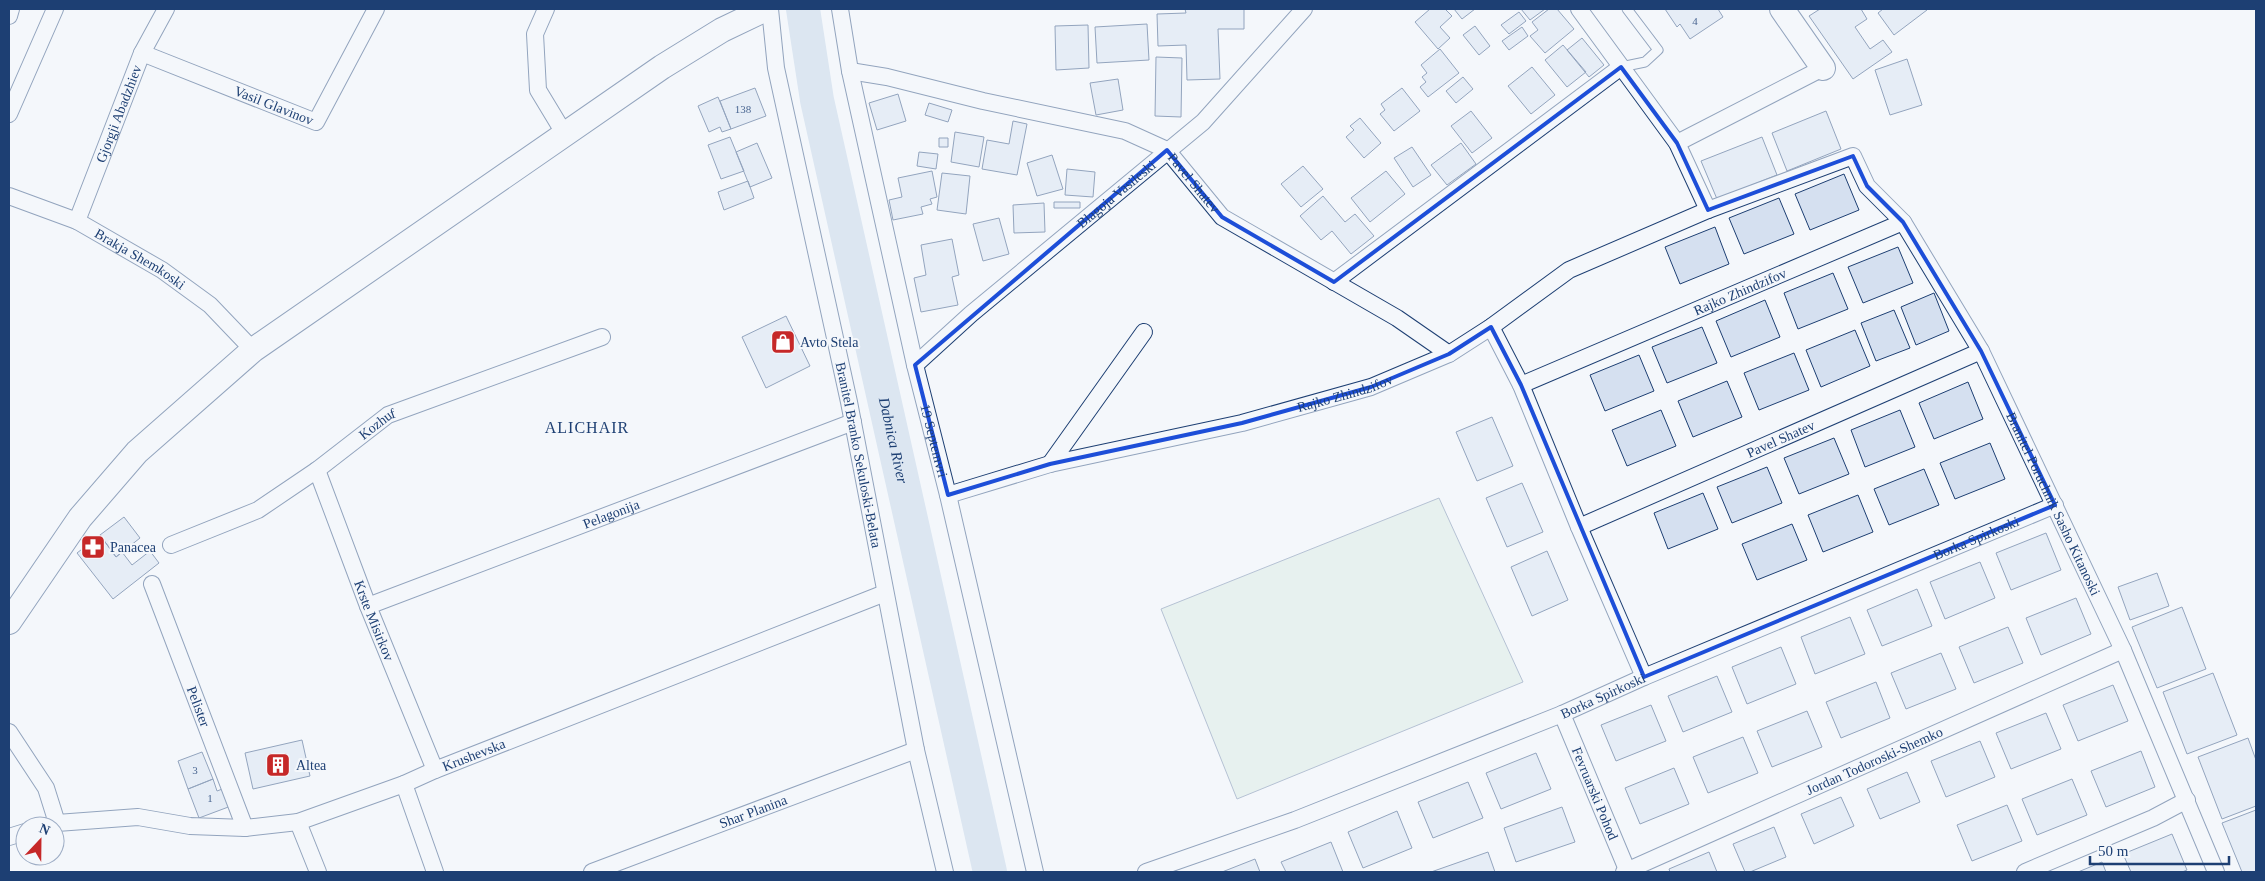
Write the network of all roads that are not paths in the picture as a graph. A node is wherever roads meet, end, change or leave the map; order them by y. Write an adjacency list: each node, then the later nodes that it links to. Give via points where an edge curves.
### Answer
1 (11, 9): 13 (street)
2 (55, 9): 18 (street)
3 (166, 9): 14 (street, Gjorgji Abadzhiev)
4 (376, 9): 14 (street, Vasil Glavinov, via 316,122)
5 (546, 9): 19 (street, via 535,34 538,90)
6 (766, 9): 19 (main road, via 722,30)
7 (770, 9): 36 (street, Branitel Branko Sekuloski-Belata, via 776,68)
8 (840, 9): 17 (street, 19 Septemvri)
9 (1304, 9): 21 (street, Blagoja Vasileski, via 1203,122)
10 (1579, 9): 15 (street)
11 (1627, 9): 15 (lane, via 1658,50 1646,62)
12 (1782, 9): 16 (main road)
13 (9, 16)
14 (142, 54): 25 (street, Gjorgji Abadzhiev)
15 (1621, 67): 20 (street); 27 (street)
16 (1823, 68): 20 (street)
17 (850, 71): 21 (street, Pavel Shatev, via 1125,131); 34 (street, 19 Septemvri)
18 (9, 113)
19 (564, 133): 31 (main road)
20 (1677, 143): 24 (street)
21 (1167, 150): 27 (street, Pavel Shatev, via 1222,217); 34 (street, Blagoja Vasileski)
22 (1853, 156): 24 (street, Rajko Zhindzifov); 26 (street, Branitel Poruchnik Sasho Kitanoski, via 1867,186)
23 (9, 196): 25 (street, Brakja Shemkoski)
24 (1708, 210): 28 (street, Rajko Zhindzifov, via 1569,270)
25 (77, 221): 31 (street, Brakja Shemkoski, via 162,270 210,305)
26 (1903, 222): 32 (street, Branitel Poruchnik Sasho Kitanoski); 35 (street, Rajko Zhindzifov)
27 (1334, 282): 33 (street, Pavel Shatev, via 1397,318)
28 (1490, 327): 33 (street, Rajko Zhindzifov); 35 (street)
29 (1144, 332): 37 (street)
30 (602, 337): 38 (street, Kozhuf, via 388,415)
31 (253, 350): 46 (main road, via 137,452 80,518)
32 (1981, 351): 40 (street, Branitel Poruchnik Sasho Kitanoski); 41 (street, Pavel Shatev)
33 (1449, 354): 37 (street, Rajko Zhindzifov, via 1371,387 1260,418)
34 (915, 365): 39 (street, 19 Septemvri)
35 (1521, 385): 41 (street)
36 (853, 422): 44 (street, Branitel Branko Sekuloski-Belata); 45 (street, Pelagonija)
37 (1050, 464): 39 (street, Rajko Zhindzifov)
38 (317, 470): 42 (street, Kozhuf, via 258,510); 45 (street, Krste Misirkov)
39 (948, 495): 63 (street, 19 Septemvri)
40 (2055, 504): 47 (street, Branitel Poruchnik Sasho Kitanoski); 48 (street, Borka Spirkoski)
41 (1579, 527): 48 (street)
42 (171, 545)
43 (152, 584): 58 (street, Pelister)
44 (885, 593): 51 (street, Branitel Branko Sekuloski-Belata); 52 (street, Krushevska)
45 (368, 606): 52 (street, Krste Misirkov)
46 (9, 622)
47 (2123, 650): 54 (street, Branitel Poruchnik Sasho Kitanoski); 65 (street, Jordan Todoroski-Shemko)
48 (1644, 677): 49 (street, Borka Spirkoski)
49 (1562, 714): 64 (street, Borka Spirkoski, via 1295,820); 65 (street, Fevruarski Pohod)
50 (9, 732): 55 (street, via 46,788)
51 (916, 750): 61 (street, Shar Planina); 62 (street, Branitel Branko Sekuloski-Belata)
52 (435, 770): 53 (street, Krushevska)
53 (404, 784): 56 (street, Krushevska); 60 (street)
54 (2187, 800): 66 (street, via 2153,818); 67 (street, Branitel Poruchnik Sasho Kitanoski)
55 (51, 816)
56 (298, 822): 58 (street, Krushevska); 59 (street)
57 (65, 824): 58 (street, Krushevska, via 138,817 190,826)
58 (245, 828)
59 (318, 872)
60 (435, 872)
61 (592, 872)
62 (945, 872)
63 (1036, 872)
64 (1146, 872)
65 (1626, 872)
66 (2025, 872)
67 (2216, 872)

